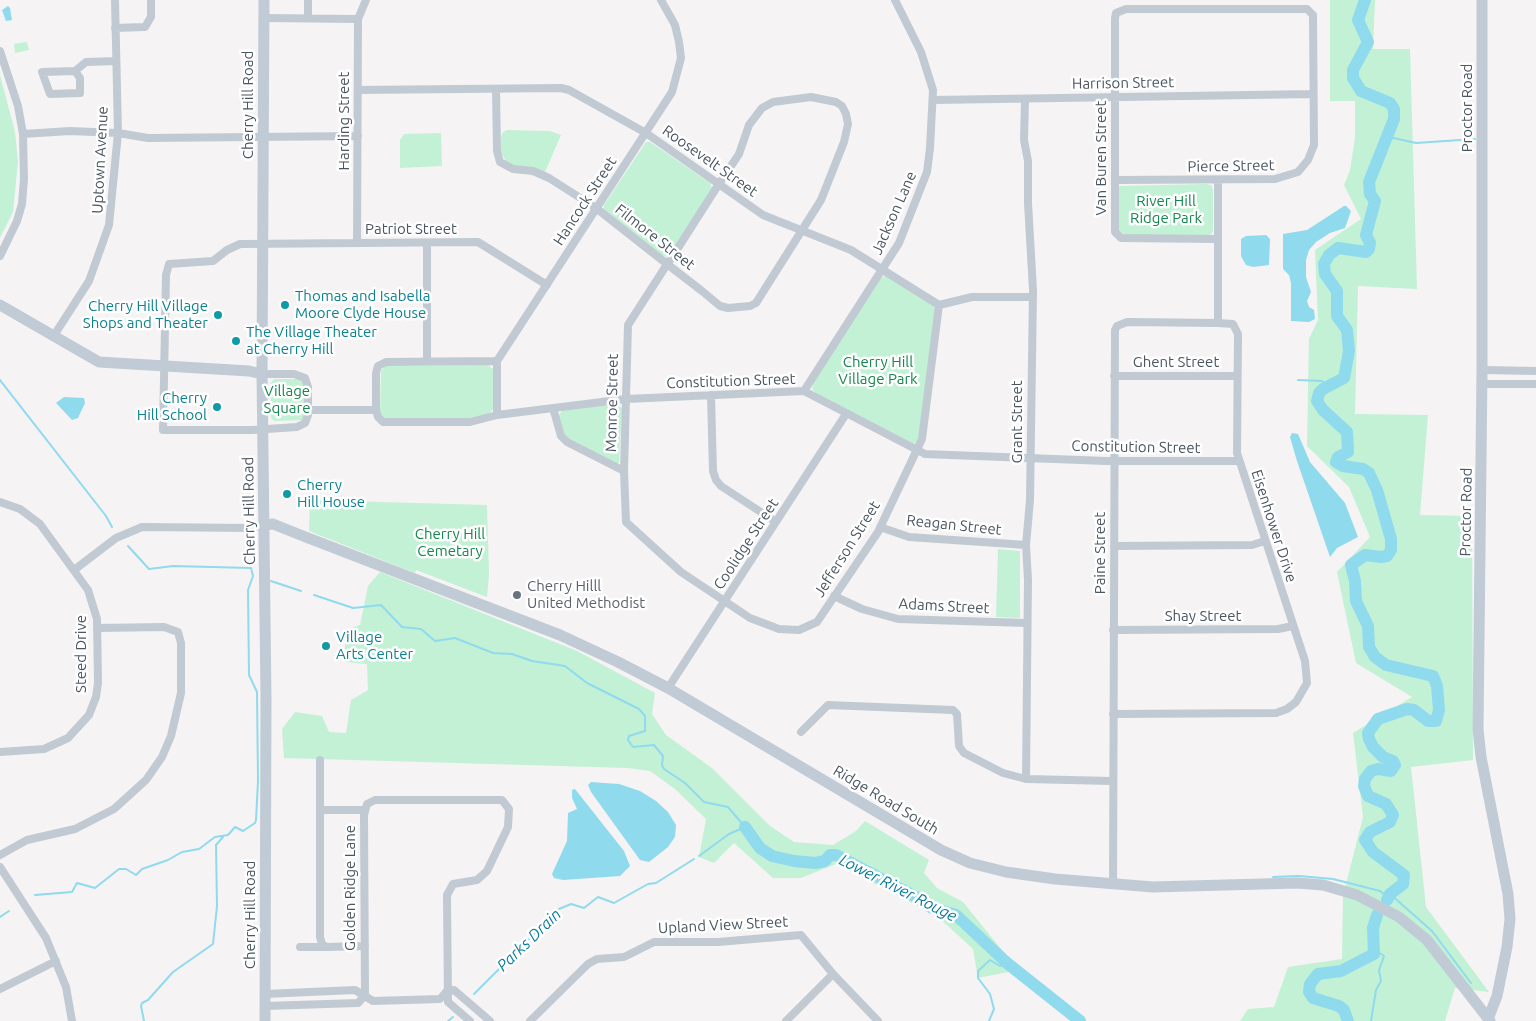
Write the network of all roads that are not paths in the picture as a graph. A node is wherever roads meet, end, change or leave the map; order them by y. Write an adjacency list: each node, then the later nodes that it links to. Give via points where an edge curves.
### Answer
1 (115, 0): 13 (street, Uptown Avenue)
2 (151, 0): 13 (street, via 151,17 145,27)
3 (264, 0): 10 (main road, Cherry Hill Road)
4 (308, 0): 11 (street)
5 (366, 0): 12 (street, Harding Street)
6 (661, 0): 24 (street, Hancock Street, via 675,25 681,58 672,92)
7 (895, 0): 21 (street, Jackson Lane, via 920,52)
8 (1482, 0): 49 (main road, Proctor Road)
9 (1118, 11): 19 (street, Pierce Street, via 1300,8 1310,11); 20 (street, Van Buren Street, via 1115,18)
10 (264, 18): 11 (street); 27 (main road, Cherry Hill Road)
11 (308, 18): 12 (street)
12 (358, 20): 18 (street, Harding Street)
13 (116, 28): 15 (street, Uptown Avenue)
14 (0, 51): 25 (street, via 18,106)
15 (116, 61): 16 (street, via 86,62); 23 (street, Uptown Avenue)
16 (75, 71): 16 (street, via 42,72 50,94 80,93 80,78)
17 (496, 89): 18 (street, Roosevelt Street); 24 (street, Roosevelt Street, via 569,90); 31 (street, Filmore Street, via 500,162 513,169 539,173)
18 (358, 90): 26 (street, Harding Street)
19 (1313, 94): 20 (street, Harrison Street); 29 (street, Pierce Street, via 1314,145 1298,172 1279,179)
20 (1115, 96): 22 (street, Harrison Street); 28 (street, Van Buren Street)
21 (933, 100): 22 (street, Harrison Street); 39 (street, Jackson Lane, via 927,172 899,242)
22 (1025, 100): 41 (street, Grant Street, via 1024,140 1028,161)
23 (118, 133): 25 (street, via 70,131); 27 (street, via 148,138); 45 (street, Uptown Avenue, via 114,197 103,246 89,281)
24 (646, 133): 30 (street, Roosevelt Street); 31 (street, Hancock Street)
25 (23, 134): 37 (street, via 22,204)
26 (358, 136): 27 (street); 34 (street, Harding Street)
27 (263, 137): 36 (main road, Cherry Hill Road)
28 (1116, 180): 29 (street, Pierce Street); 33 (street, Van Buren Street, via 1115,232 1121,238)
29 (1218, 180): 33 (street)
30 (719, 185): 32 (street, Roosevelt Street, via 763,215); 32 (street, Monroe Street, via 739,154 749,125 762,108 793,98 811,97 836,102 842,106 848,124 844,142 821,200); 38 (street, Monroe Street)
31 (596, 208): 38 (street, Filmore Street); 40 (street, Hancock Street)
32 (802, 230): 38 (street, Filmore Street, via 756,303 750,306 720,306); 39 (street, Roosevelt Street, via 851,250)
33 (1217, 239): 44 (street)
34 (357, 243): 35 (street, Patriot Street); 36 (street, Patriot Street)
35 (427, 243): 40 (street, Patriot Street, via 478,242); 46 (street)
36 (263, 244): 48 (street, Patriot Street, via 240,244 213,261 169,264 166,275); 51 (main road, Cherry Hill Road)
37 (0, 256)
38 (667, 264): 58 (street, Monroe Street, via 628,325)
39 (884, 269): 42 (street, Roosevelt Street); 56 (street, Jackson Lane)
40 (546, 285): 47 (street, Hancock Street)
41 (1033, 297): 42 (street, via 972,297); 66 (street, Grant Street)
42 (940, 304): 65 (street, Jefferson Street, via 922,439)
43 (0, 305): 45 (main road)
44 (1218, 323): 52 (street, Paine Street, via 1121,323 1115,330); 53 (street, Eisenhower Drive, via 1233,324 1237,328)
45 (53, 337): 48 (main road, via 99,362)
46 (427, 361): 47 (street); 61 (street, via 386,362 378,366)
47 (497, 361): 63 (street)
48 (165, 367): 51 (main road); 64 (street, via 163,430)
49 (1482, 370): 50 (street); 54 (main road, Proctor Road)
50 (1536, 371)
51 (262, 374): 60 (street, via 294,374 305,378); 64 (main road, Cherry Hill Road)
52 (1114, 376): 53 (street, Ghent Street); 67 (street, Paine Street)
53 (1237, 376): 68 (street, Eisenhower Drive)
54 (1482, 384): 55 (street); 108 (main road, Proctor Road, via 1478,729 1510,919 1497,996)
55 (1536, 384)
56 (804, 391): 57 (street, Constitution Street); 62 (street, Constitution Street)
57 (711, 396): 58 (street, Constitution Street); 71 (street, via 716,480)
58 (626, 399): 59 (street, Constitution Street); 69 (street, Monroe Street)
59 (553, 408): 63 (street, Constitution Street); 69 (street, via 561,436 566,442)
60 (308, 410): 61 (street); 64 (street, via 305,423 297,427)
61 (376, 410): 63 (street, Constitution Street, via 384,422 470,422)
62 (846, 414): 65 (street, Constitution Street); 71 (street, Coolidge Street)
63 (497, 415)
64 (262, 429): 72 (main road, Cherry Hill Road)
65 (917, 451): 66 (street, Constitution Street, via 964,458); 73 (street, Jefferson Street)
66 (1031, 459): 67 (street, Constitution Street); 75 (street, Grant Street)
67 (1113, 461): 68 (street, Constitution Street); 76 (street, Paine Street)
68 (1239, 461): 74 (street, Eisenhower Drive)
69 (624, 472): 79 (street, Monroe Street, via 626,522 680,572)
70 (0, 502): 77 (street, Steed Drive, via 33,518)
71 (776, 522): 79 (street, Coolidge Street)
72 (263, 525): 77 (street, via 252,528 142,528 116,538); 84 (main road, Ridge Road South, via 273,524 560,635); 104 (main road, Cherry Hill Road)
73 (880, 527): 75 (street, Reagan Street, via 909,537); 78 (street, Jefferson Street)
74 (1265, 541): 76 (street, via 1252,545); 81 (street, Eisenhower Drive)
75 (1026, 545): 80 (street, Grant Street)
76 (1114, 546): 83 (street, Paine Street)
77 (74, 570): 82 (street, Steed Drive, via 92,599)
78 (834, 596): 79 (street, Jefferson Street, via 817,622 799,630 764,625); 80 (street, Adams Street, via 862,609 898,619)
79 (725, 602): 84 (street, Coolidge Street)
80 (1027, 623): 89 (street, Grant Street)
81 (1292, 626): 83 (street, Shay Street, via 1278,629); 85 (street, Eisenhower Drive, via 1308,677 1303,692 1287,709 1272,714)
82 (97, 628): 87 (street, Steed Drive, via 98,683 89,715 68,738 54,746 33,751); 93 (street, via 164,627 178,632 181,693 171,736 162,757 146,780 114,809 75,829 28,840)
83 (1113, 630): 85 (street, Paine Street)
84 (668, 688): 95 (main road, Ridge Road South, via 956,857 1006,872)
85 (1113, 714): 90 (street, Paine Street)
86 (801, 732): 89 (street, via 828,705 953,710 957,714 958,746 964,754 1003,774)
87 (0, 752)
88 (320, 760): 91 (street)
89 (1026, 779): 90 (street)
90 (1112, 780): 95 (street, Paine Street)
91 (320, 810): 92 (street); 97 (street, via 320,937)
92 (364, 810): 96 (street, Golden Ridge Lane); 103 (street, Golden Ridge Lane, via 368,802 375,800 499,800 507,805 510,814 508,827 486,874 473,882 453,884 448,892)
93 (0, 855)
94 (0, 867): 99 (street, via 46,938)
95 (1113, 884): 108 (main road, Ridge Road South, via 1168,888 1297,883 1323,885 1356,895 1399,917 1427,940)
96 (365, 946): 97 (street); 105 (street, Golden Ridge Lane)
97 (326, 947): 98 (street)
98 (300, 948)
99 (56, 961): 101 (street); 109 (street, via 66,987)
100 (833, 974): 113 (street, Upland View Street, via 801,935 718,942 654,942 624,956 597,959 588,964); 114 (street); 115 (street, Upland View Street)
101 (0, 989)
102 (319, 991): 104 (street); 105 (street, via 355,990); 106 (street)
103 (446, 992): 105 (street, via 440,999 373,1001); 111 (street, via 448,1002); 112 (street, via 454,990)
104 (265, 994): 107 (main road, Cherry Hill Road)
105 (365, 996): 106 (street, via 358,1003)
106 (320, 1004): 107 (street)
107 (265, 1006): 110 (main road, Cherry Hill Road)
108 (1489, 1020)
109 (72, 1021)
110 (265, 1021)
111 (470, 1021)
112 (490, 1021)
113 (530, 1021)
114 (786, 1021)
115 (878, 1021)

